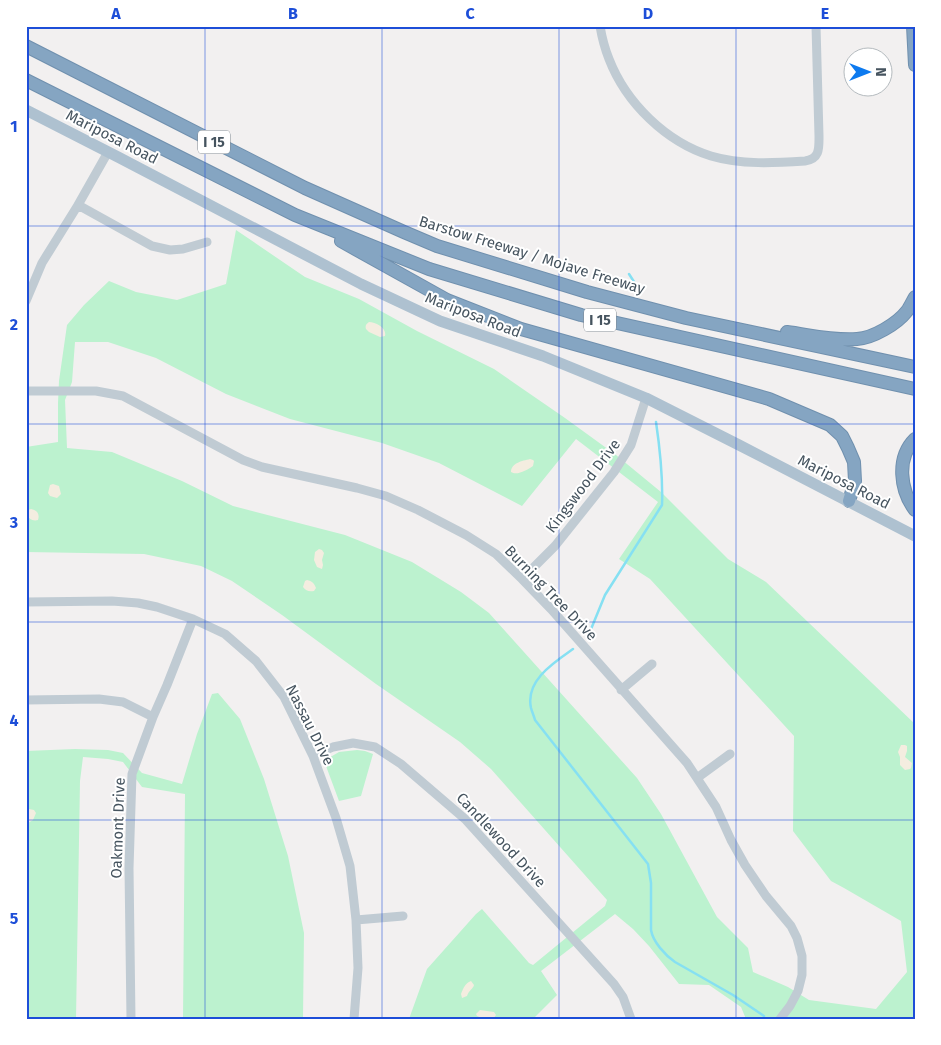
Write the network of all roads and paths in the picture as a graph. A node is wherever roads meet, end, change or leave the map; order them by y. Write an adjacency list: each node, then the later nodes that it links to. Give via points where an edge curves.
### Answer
1 (600, 26): 2 (street, via 609,59 621,84 638,107 660,128 711,156 747,162 803,162 816,156 819,136)
2 (816, 26)
3 (913, 26): 5 (highway)
4 (26, 46): 14 (highway, Barstow Freeway / Mojave Freeway / I 15, via 306,188 437,246 587,292)
5 (915, 65)
6 (26, 80): 10 (highway, I 15)
7 (26, 110): 8 (main road, Mariposa Road)
8 (108, 152): 9 (street); 18 (main road, Mariposa Road, via 361,284 440,321 543,356)
9 (78, 205): 11 (street, via 152,246 170,250); 13 (street, via 42,263)
10 (295, 215): 16 (highway, I 15, via 429,269 581,315); 20 (highway, via 448,300 521,329 769,399 830,425 842,436 854,462 855,480)
11 (207, 242)
12 (915, 297): 14 (highway, via 907,311 894,323 858,339)
13 (26, 301)
14 (686, 318): 15 (highway, Barstow Freeway / Mojave Freeway / I 15)
15 (915, 367)
16 (915, 389)
17 (26, 391): 23 (street, Burning Tree Drive, via 96,391 123,396 243,460 386,496 418,510 496,554)
18 (646, 398): 20 (main road, Mariposa Road); 23 (street, Kingswood Drive, via 631,445 614,472 555,546)
19 (915, 439): 21 (highway, via 905,456 902,471 903,487)
20 (849, 501): 22 (main road, Mariposa Road)
21 (915, 510)
22 (915, 536)
23 (522, 579): 27 (street, Burning Tree Drive)
24 (26, 602): 25 (street, Nassau Drive, via 138,603)
25 (193, 619): 29 (street, Oakmont Drive); 31 (street, Nassau Drive, via 225,634 256,661 284,697)
26 (652, 664): 27 (street)
27 (621, 690): 32 (street, Burning Tree Drive)
28 (26, 700): 29 (street, via 100,699 123,702)
29 (153, 716): 35 (street, Oakmont Drive, via 132,774 129,868)
30 (730, 754): 32 (street)
31 (313, 756): 34 (street, Nassau Drive, via 350,866); 37 (street, Candlewood Drive, via 353,743 375,747 402,764 466,819 505,862 614,984)
32 (697, 778): 38 (street, Burning Tree Drive, via 716,807 745,865 797,938 802,956 801,984)
33 (403, 916): 34 (street)
34 (356, 920): 36 (street, Nassau Drive, via 358,968)
35 (131, 1019)
36 (354, 1019)
37 (631, 1019)
38 (780, 1019)

